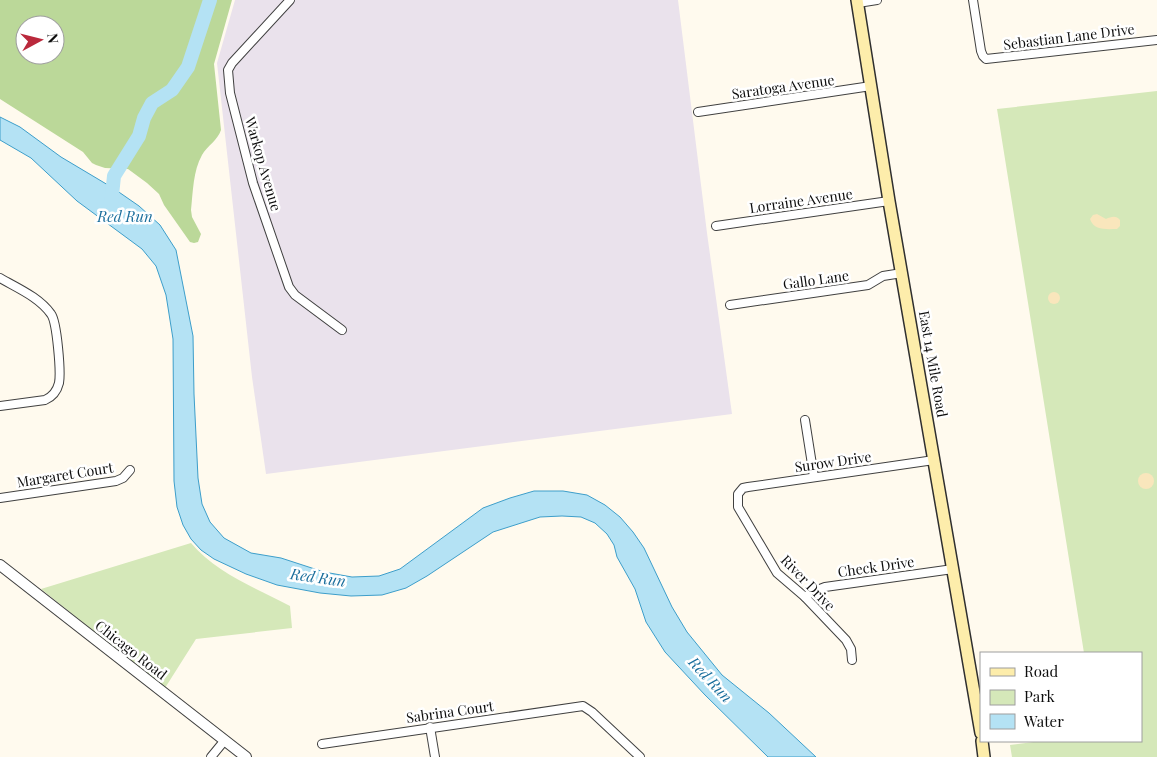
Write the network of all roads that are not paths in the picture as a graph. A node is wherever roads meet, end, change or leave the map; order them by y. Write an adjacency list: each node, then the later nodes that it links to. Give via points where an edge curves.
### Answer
1 (290, 0): 13 (street, Warkop Avenue, via 232,63 228,70 230,93 253,183 289,287)
2 (877, 0): 4 (street)
3 (973, 0): 5 (street, Sebastian Lane Drive, via 981,51 984,57 992,59)
4 (857, 1): 6 (main road, East 14 Mile Road)
5 (1157, 40)
6 (871, 86): 7 (street, Saratoga Avenue); 8 (main road, East 14 Mile Road)
7 (698, 112)
8 (889, 202): 9 (street, Lorraine Avenue); 10 (main road, East 14 Mile Road)
9 (716, 226)
10 (902, 273): 12 (street, Gallo Lane, via 883,276 868,285); 16 (main road, East 14 Mile Road)
11 (0, 278): 14 (street, via 36,300 52,315 56,328 59,383 56,392 44,400)
12 (730, 305)
13 (342, 330)
14 (0, 406)
15 (804, 420): 18 (street)
16 (934, 460): 18 (street, Surow Drive); 22 (main road, East 14 Mile Road)
17 (130, 470): 20 (street, Margaret Court, via 116,481)
18 (814, 476): 19 (street, Surow Drive, via 743,488)
19 (738, 494): 23 (street, River Drive, via 738,508 773,567)
20 (0, 498)
21 (0, 565): 27 (street, Chicago Road)
22 (953, 568): 23 (street, Check Drive, via 825,587); 26 (main road, East 14 Mile Road)
23 (805, 598): 24 (street, River Drive, via 846,640)
24 (852, 660)
25 (430, 727): 29 (street, Sabrina Court); 32 (street); 33 (street, Sabrina Court, via 583,706)
26 (980, 727)
27 (225, 740): 30 (street); 31 (street, Chicago Road)
28 (982, 742): 34 (main road)
29 (322, 744)
30 (211, 757)
31 (246, 757)
32 (435, 757)
33 (640, 757)
34 (984, 757)

